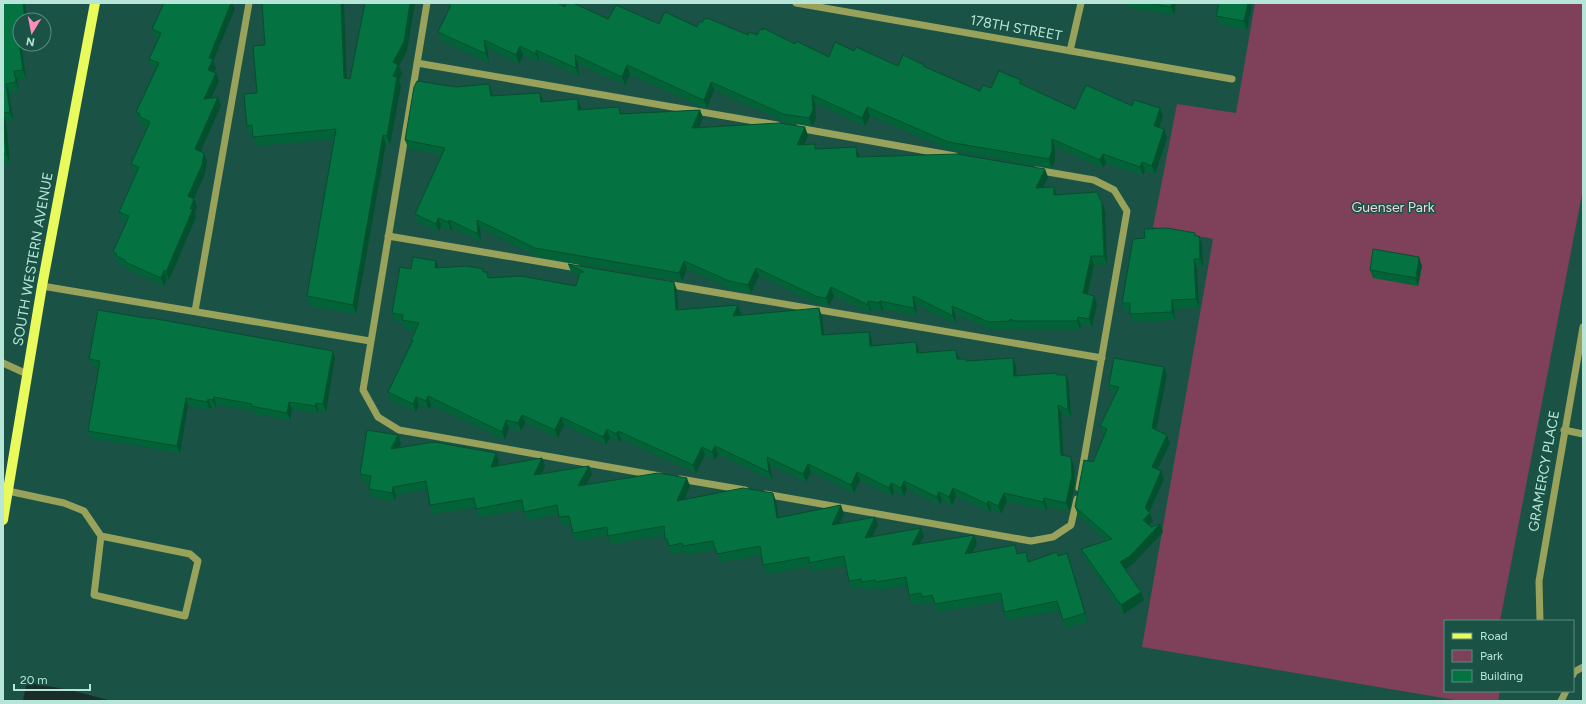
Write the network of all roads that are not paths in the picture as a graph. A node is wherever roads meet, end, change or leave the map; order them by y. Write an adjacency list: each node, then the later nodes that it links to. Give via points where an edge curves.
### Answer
1 (95, 3): 14 (main road, SOUTH WESTERN AVENUE)
2 (249, 3): 15 (street)
3 (427, 3): 7 (street)
4 (796, 3): 6 (street, 178TH STREET)
5 (1081, 3): 6 (street)
6 (1070, 51): 8 (street, 178TH STREET)
7 (417, 63): 9 (street); 11 (street)
8 (1232, 79)
9 (960, 156)
10 (1031, 169): 18 (street, via 1094,180 1114,190 1127,211)
11 (388, 236): 12 (street); 17 (street)
12 (584, 270)
13 (655, 282): 18 (street)
14 (42, 286): 15 (street); 20 (main road, SOUTH WESTERN AVENUE)
15 (195, 311): 17 (street)
16 (1583, 327): 21 (street, GRAMERCY PLACE)
17 (370, 341): 23 (street, via 362,390 378,417 399,430)
18 (1102, 358): 27 (street, via 1071,525 1053,537 1031,540)
19 (3, 363): 20 (street)
20 (27, 374): 25 (main road, SOUTH WESTERN AVENUE)
21 (1564, 430): 22 (street); 30 (street, GRAMERCY PLACE, via 1539,581)
22 (1583, 434)
23 (664, 476)
24 (672, 478): 26 (street)
25 (8, 491): 28 (main road, SOUTH WESTERN AVENUE); 29 (street, via 64,503 84,512)
26 (750, 491)
27 (758, 493)
28 (3, 520)
29 (101, 536): 29 (street, via 190,554 198,561 185,616 94,595)
30 (1540, 620)
31 (1583, 667): 32 (street)
32 (1574, 672)
33 (1566, 692): 34 (street)
34 (1561, 701)

